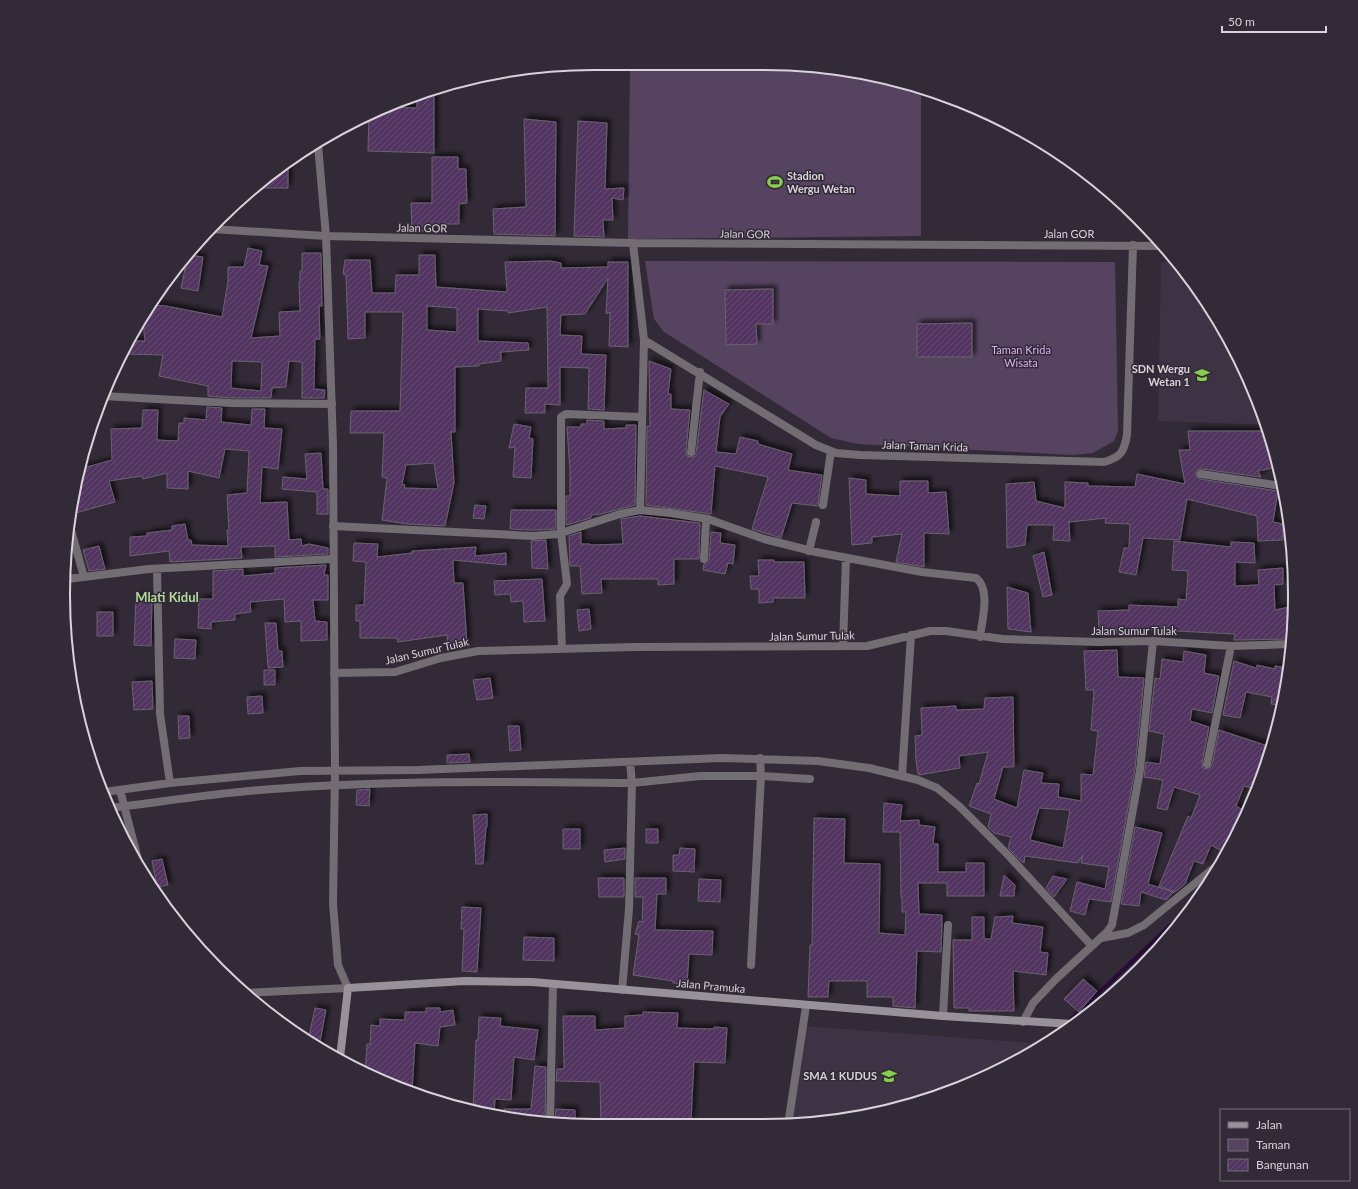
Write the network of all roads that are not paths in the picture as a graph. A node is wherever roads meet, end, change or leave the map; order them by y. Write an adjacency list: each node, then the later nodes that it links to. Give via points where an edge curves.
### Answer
1 (318, 148): 3 (street)
2 (219, 229): 3 (street, Jalan GOR)
3 (326, 236): 4 (street, Jalan GOR); 10 (street)
4 (632, 243): 5 (street, Jalan GOR, via 868,246); 7 (street)
5 (1133, 245): 6 (street, Jalan GOR); 12 (street, Jalan Taman Krida, via 1127,435 1125,447 1117,458 1104,462 860,455)
6 (1155, 246)
7 (644, 340): 8 (street, Jalan Taman Krida); 11 (street)
8 (700, 372): 12 (street, Jalan Taman Krida); 13 (street)
9 (109, 396): 10 (street, via 231,403)
10 (332, 404): 20 (street)
11 (641, 417): 17 (street); 21 (street, via 562,415)
12 (831, 451): 16 (street)
13 (691, 452)
14 (1201, 474): 15 (street)
15 (1276, 485)
16 (823, 505)
17 (640, 510): 18 (street); 21 (street)
18 (706, 519): 23 (street, via 764,539); 26 (street)
19 (816, 522): 23 (street)
20 (333, 526): 21 (street, via 533,536); 25 (street)
21 (561, 533): 36 (street, via 567,584 560,596)
22 (73, 537): 28 (street)
23 (810, 551): 24 (street)
24 (846, 558): 31 (street, via 922,572 976,578 981,583 984,597); 34 (street)
25 (333, 559): 27 (street); 37 (street)
26 (704, 559)
27 (157, 569): 28 (street); 46 (street, via 160,714)
28 (84, 577): 29 (street)
29 (70, 579)
30 (911, 636): 31 (street, Jalan Sumur Tulak, via 930,631 946,631); 34 (street, Jalan Sumur Tulak, via 873,645); 43 (street)
31 (980, 637): 32 (street, Jalan Sumur Tulak, via 1098,642)
32 (1153, 641): 35 (street, Jalan Sumur Tulak); 54 (street, via 1140,770 1115,918)
33 (1286, 644): 35 (street, Jalan Sumur Tulak)
34 (843, 646): 36 (street, Jalan Sumur Tulak)
35 (1231, 646): 40 (street)
36 (562, 649): 37 (street, Jalan Sumur Tulak, via 478,651 441,658 395,672)
37 (334, 673): 41 (street)
38 (761, 761): 39 (street, via 722,758); 42 (street); 43 (street, via 826,762)
39 (630, 764): 41 (street); 45 (street)
40 (1207, 764)
41 (334, 772): 46 (street, via 265,773); 47 (street)
42 (761, 774): 44 (street); 45 (street); 56 (street)
43 (902, 776): 55 (street, via 937,788 959,806 1009,856)
44 (810, 779)
45 (632, 781): 47 (street); 59 (street, via 629,909)
46 (170, 783): 49 (street)
47 (334, 784): 49 (street); 58 (street, via 333,904 338,966)
48 (110, 794): 49 (street)
49 (122, 798): 50 (street); 51 (street)
50 (114, 804)
51 (135, 847)
52 (1208, 873): 54 (street, via 1144,926 1128,933)
53 (948, 925): 62 (street)
54 (1101, 938): 55 (street)
55 (1091, 947): 63 (street, via 1033,1003)
56 (751, 965)
57 (553, 985): 58 (main road, Jalan Pramuka, via 532,982 465,981); 59 (main road, Jalan Pramuka); 66 (street)
58 (348, 988): 60 (street); 65 (main road)
59 (622, 990): 61 (main road, Jalan Pramuka)
60 (253, 993)
61 (806, 1006): 62 (main road, Jalan Pramuka); 67 (street)
62 (943, 1016): 63 (main road, Jalan Pramuka)
63 (1023, 1022): 64 (main road, Jalan Pramuka)
64 (1065, 1024)
65 (341, 1053)
66 (550, 1117)
67 (789, 1118)

